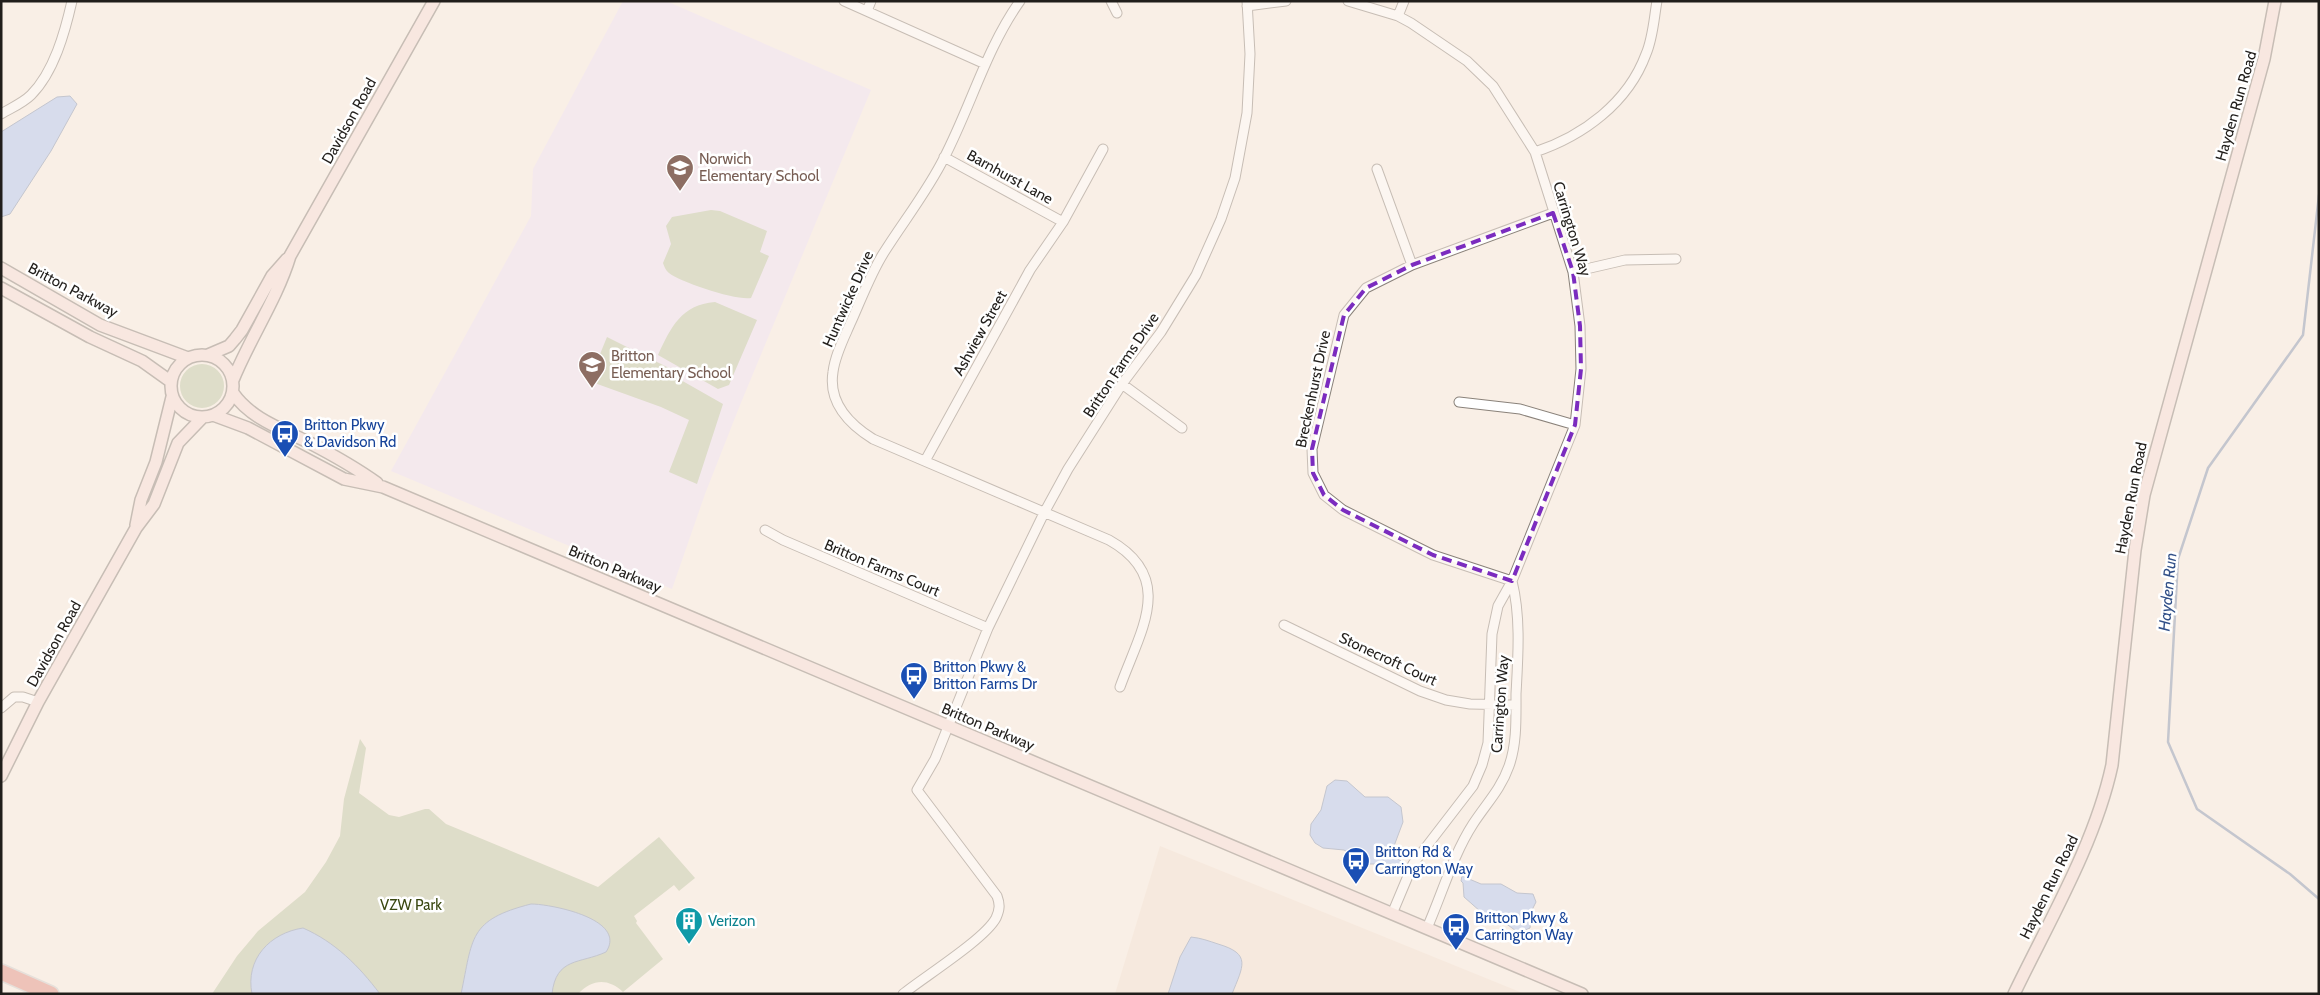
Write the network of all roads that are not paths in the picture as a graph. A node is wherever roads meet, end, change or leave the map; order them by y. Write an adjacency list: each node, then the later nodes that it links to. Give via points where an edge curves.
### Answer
1 (72, 1): 17 (street, via 45,77 31,96)
2 (434, 1): 24 (main road, Davidson Road)
3 (844, 1): 13 (street)
4 (871, 1): 13 (street)
5 (1020, 1): 16 (street, Huntwicke Drive, via 1005,21)
6 (1111, 1): 14 (street)
7 (1286, 1): 12 (street)
8 (1348, 1): 15 (street, Carrington Way)
9 (1404, 1): 15 (street)
10 (1657, 1): 19 (street, via 1646,54 1625,92 1589,127)
11 (2276, 1): 62 (main road, Hayden Run Road, via 2264,59 2144,495 2106,795 2094,827)
12 (1247, 4): 34 (street, Britton Farms Drive, via 1250,54 1247,113 1235,178 1222,219 1196,274 1161,332)
13 (866, 11): 16 (street)
14 (1117, 13)
15 (1398, 16): 19 (street, Carrington Way, via 1467,61 1493,86)
16 (985, 64): 20 (street, Huntwicke Drive)
17 (1, 114)
18 (1103, 149): 23 (street, Ashview Street)
19 (1535, 152): 22 (street, Carrington Way)
20 (944, 157): 23 (street, Barnhurst Lane); 41 (street, Huntwicke Drive, via 882,256 832,373 837,405 846,419 873,439)
21 (1377, 170): 26 (street)
22 (1553, 213): 26 (street, Breckenhurst Drive); 28 (street, Carrington Way)
23 (1062, 222): 41 (street, Ashview Street, via 1030,270)
24 (290, 256): 30 (main road, Davidson Road, via 272,276 239,335 229,346); 32 (main road, Davidson Road, via 283,279 246,347)
25 (1676, 259): 28 (street, via 1625,260)
26 (1412, 265): 46 (street, Breckenhurst Drive, via 1366,288 1344,315 1312,449 1313,473 1324,495 1343,510 1433,555)
27 (1, 268): 31 (main road, Britton Parkway, via 100,325)
28 (1573, 272): 39 (street, Carrington Way, via 1582,369)
29 (1, 288): 33 (main road, via 90,338 142,361)
30 (208, 355): 31 (main road); 32 (main road, via 224,364)
31 (188, 358): 33 (main road, via 174,372)
32 (233, 380): 35 (main road)
33 (170, 382): 36 (main road)
34 (1122, 384): 40 (street); 43 (street, Britton Farms Drive)
35 (233, 392): 38 (main road, via 222,410); 42 (main road, Britton Parkway, via 245,407 263,420 351,465)
36 (172, 397): 38 (main road, via 187,414); 44 (main road, Davidson Road, via 156,462 141,500)
37 (1459, 402): 39 (street, via 1520,410)
38 (208, 417): 42 (main road, Britton Parkway, via 248,428 344,479); 44 (main road, Davidson Road, via 178,443 154,504)
39 (1575, 425): 46 (street, Carrington Way)
40 (1182, 428)
41 (925, 461): 43 (street, Huntwicke Drive)
42 (383, 487): 54 (main road, Britton Parkway)
43 (1044, 512): 48 (street, Britton Farms Drive); 49 (street, Huntwicke Drive, via 1124,549 1144,571 1149,585 1149,601)
44 (136, 528): 50 (main road, Davidson Road)
45 (765, 530): 48 (street, Britton Farms Court)
46 (1512, 581): 51 (street, Carrington Way, via 1498,606 1492,634); 52 (street, Carrington Way, via 1516,599)
47 (1284, 625): 51 (street, Stonecroft Court, via 1420,691 1446,700)
48 (988, 628): 54 (street, Britton Farms Drive)
49 (1120, 687)
50 (38, 702): 53 (street, via 14,697); 55 (main road, Davidson Road)
51 (1490, 704): 52 (street, Stonecroft Court); 56 (street, Carrington Way, via 1488,743 1474,786 1413,864)
52 (1516, 705): 57 (street, Carrington Way, via 1514,745 1509,765 1500,787 1473,824)
53 (1, 708)
54 (947, 726): 56 (main road, Britton Parkway); 60 (street, Britton Farms Drive, via 935,759 917,790 997,896 1000,908 983,933)
55 (1, 776)
56 (1392, 914): 57 (main road, Britton Parkway)
57 (1427, 928): 61 (main road, Britton Parkway)
58 (1, 972): 59 (highway)
59 (51, 994)
60 (903, 994)
61 (1582, 994)
62 (2014, 994)

